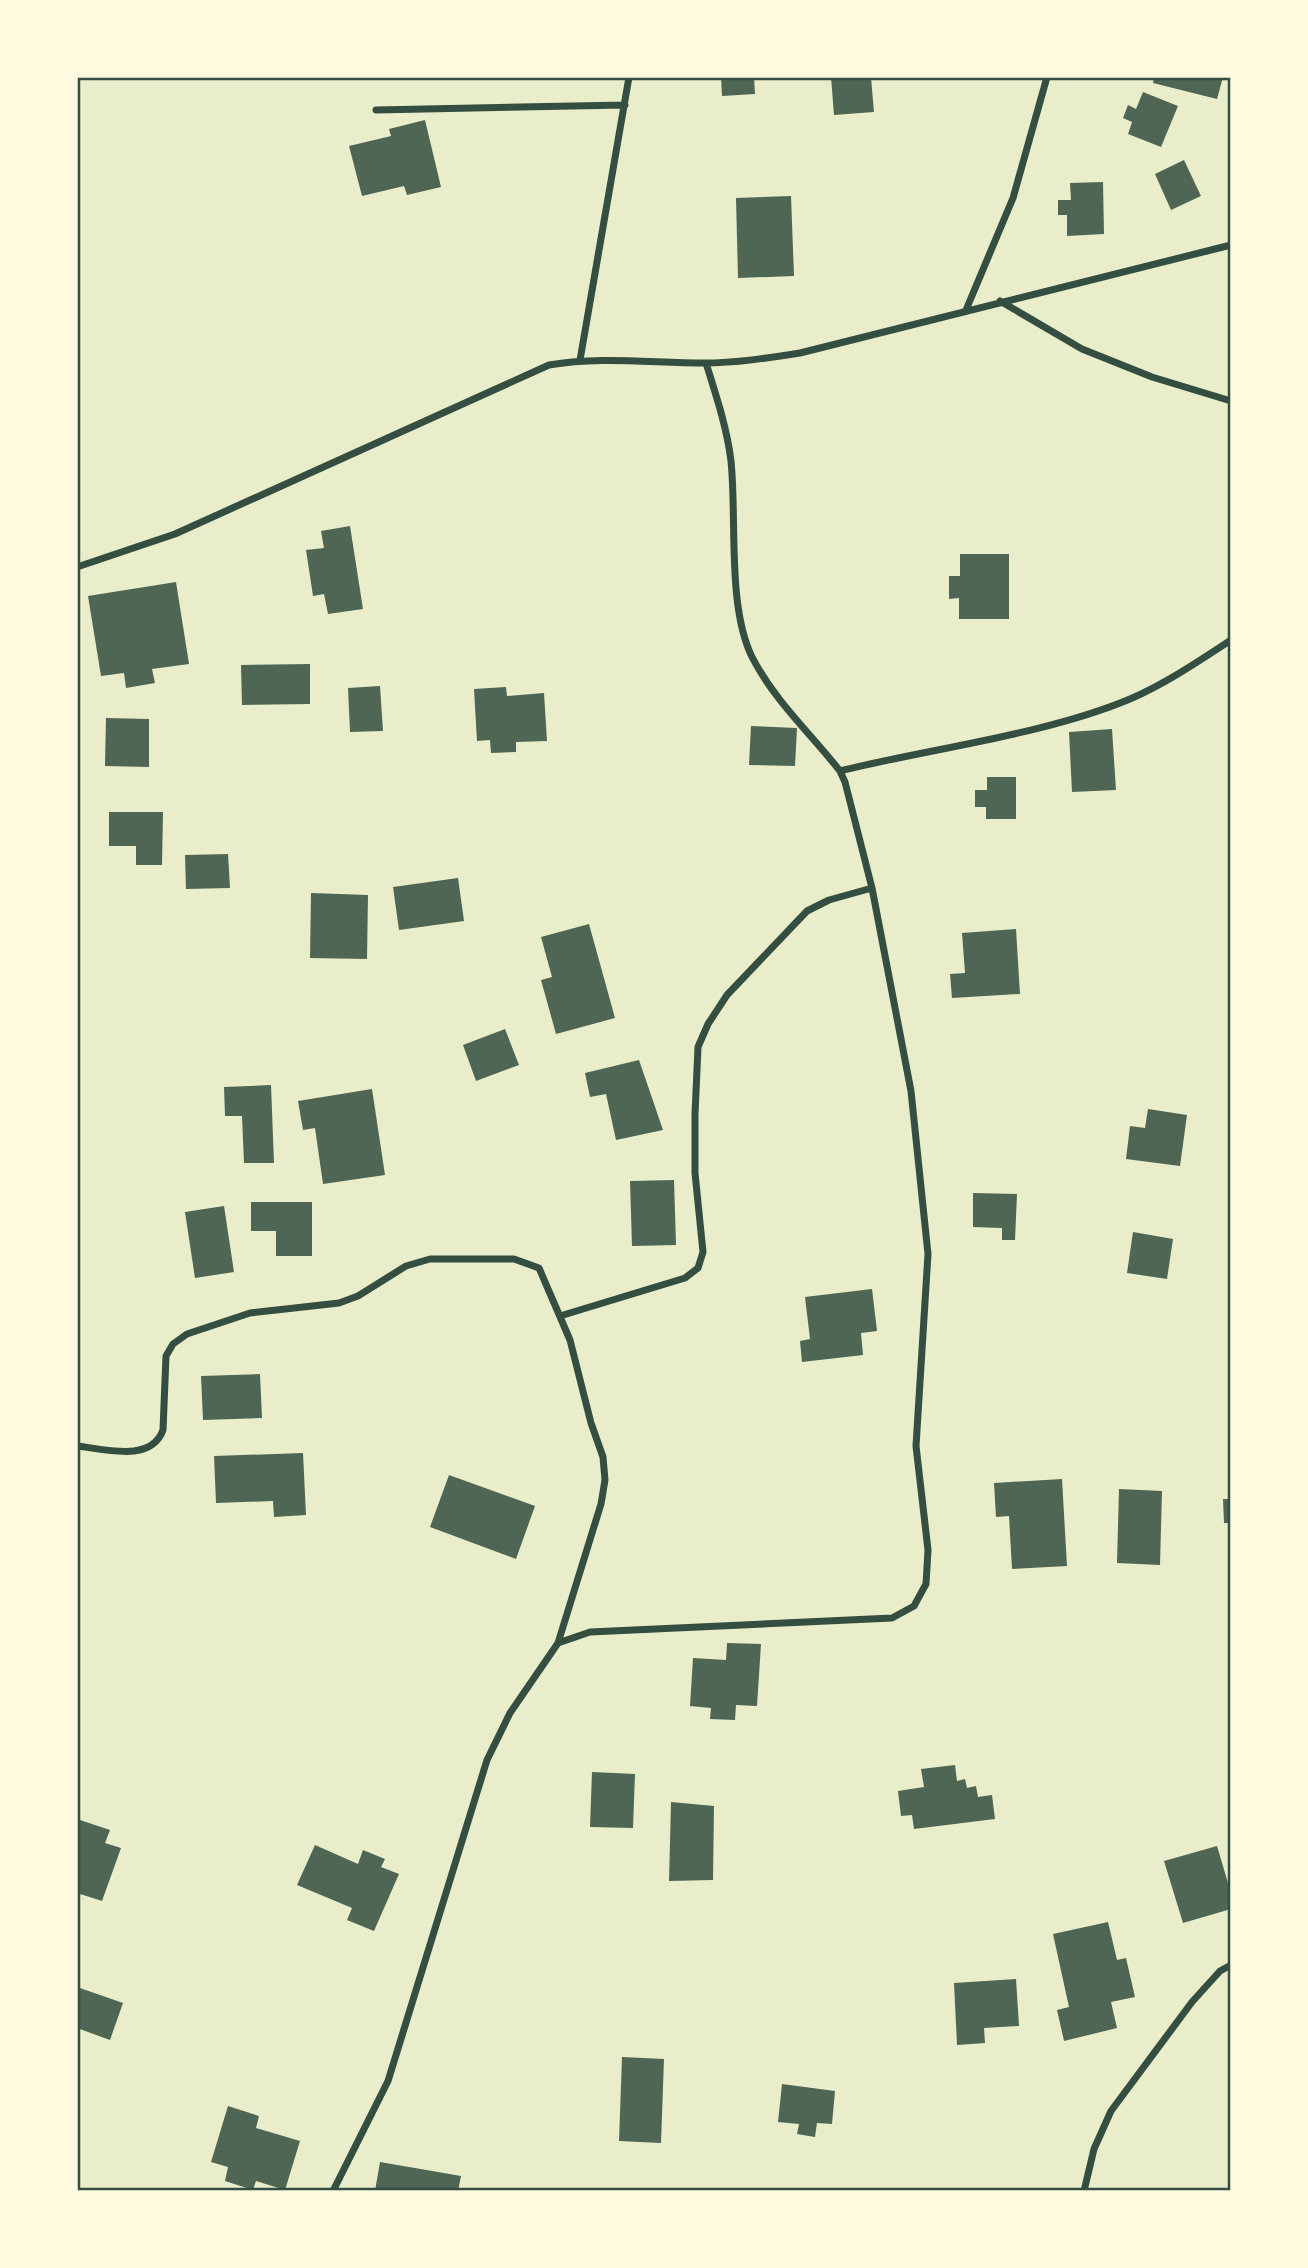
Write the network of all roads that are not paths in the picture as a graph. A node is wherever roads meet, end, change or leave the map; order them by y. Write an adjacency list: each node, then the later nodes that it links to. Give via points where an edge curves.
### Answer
1 (629, 77): 3 (street)
2 (1047, 77): 7 (street, via 1013,198)
3 (625, 104): 4 (street); 8 (street)
4 (376, 110)
5 (1231, 245): 6 (street)
6 (1000, 301): 7 (street); 10 (street, via 1082,349)
7 (966, 310): 9 (street, via 800,353)
8 (580, 360): 9 (street); 11 (street, via 549,365 514,379 235,509)
9 (706, 363): 13 (street, via 731,462 741,626 767,683)
10 (1231, 401)
11 (77, 567)
12 (1231, 640): 13 (street, via 1131,698 1079,716)
13 (840, 771): 14 (street)
14 (872, 888): 15 (street, via 807,911 727,995 708,1024 698,1047 695,1101 695,1173 703,1252 698,1268 685,1278); 17 (street, via 911,1091 926,1214 928,1254 916,1446 928,1550 926,1584 914,1606 892,1618 590,1632)
15 (560, 1316): 16 (street, via 539,1268 529,1262 453,1258 406,1266 339,1303 250,1313 187,1334 166,1356 160,1440 134,1451); 17 (street, via 603,1457 605,1480)
16 (77, 1446)
17 (558, 1643): 19 (street, via 510,1713 487,1760 388,2081)
18 (1231, 1965): 20 (street, via 1192,2001 1111,2111 1094,2149)
19 (333, 2191)
20 (1084, 2191)

